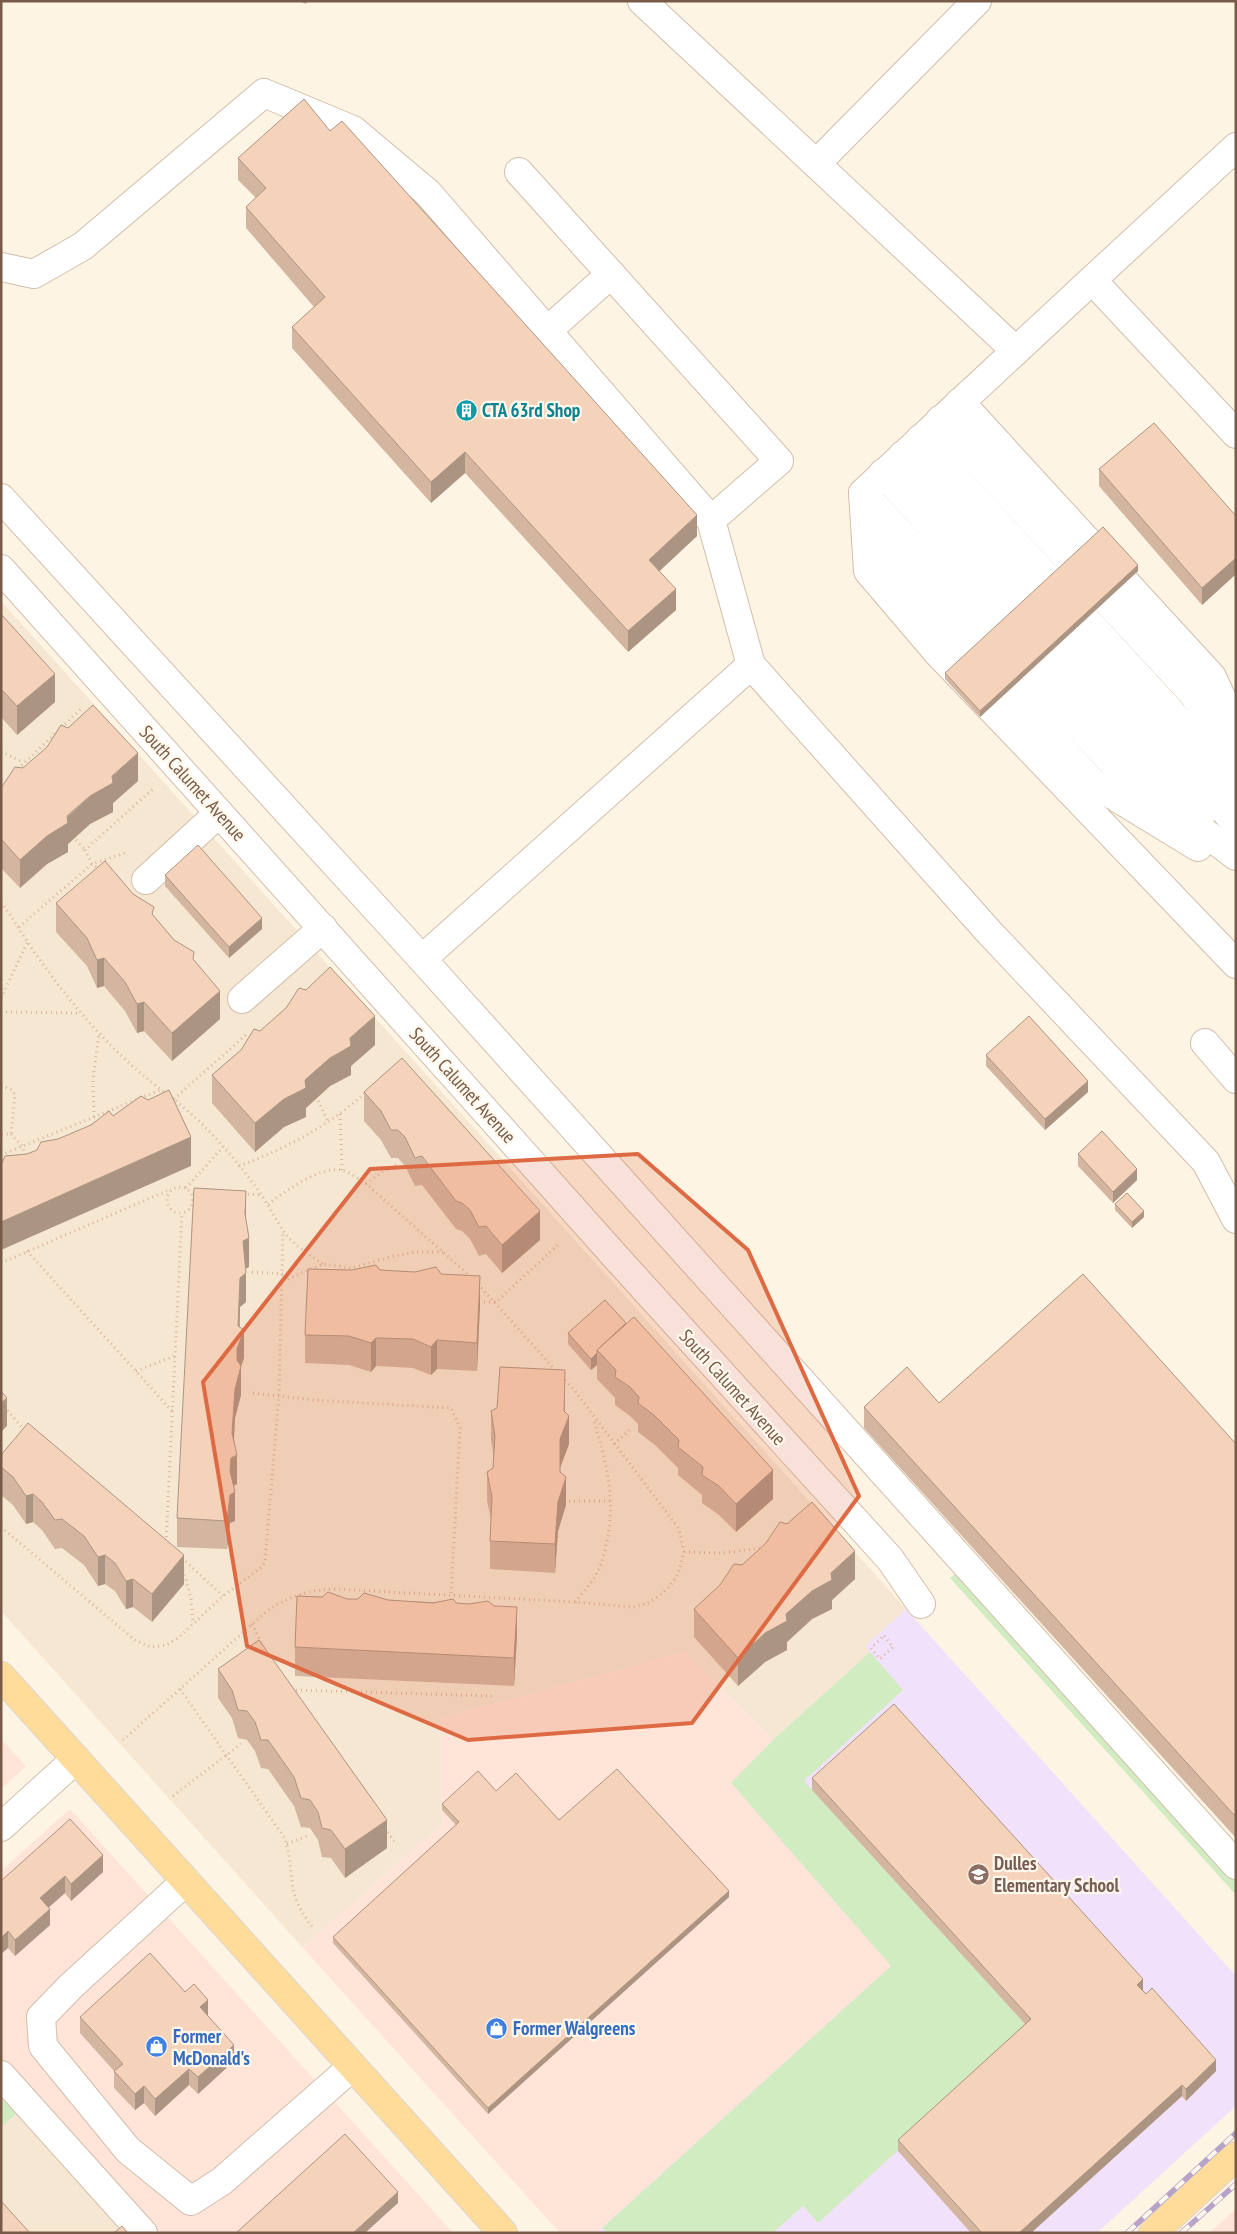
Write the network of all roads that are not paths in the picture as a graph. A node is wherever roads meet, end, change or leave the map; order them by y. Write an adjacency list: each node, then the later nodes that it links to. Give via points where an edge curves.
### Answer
1 (642, 1): 4 (street)
2 (977, 1): 4 (street)
3 (1236, 147): 8 (street)
4 (816, 164): 10 (street)
5 (519, 172): 7 (street)
6 (1, 267): 9 (street, via 34,274 83,246 264,93 353,130 428,193)
7 (611, 274): 9 (street); 18 (street, via 779,461)
8 (1092, 280): 10 (street); 13 (street)
9 (547, 331): 18 (street)
10 (1015, 350): 11 (street)
11 (960, 402): 12 (street); 22 (street, via 1212,677)
12 (940, 420): 14 (street); 23 (street, via 1194,695)
13 (1236, 434)
14 (912, 447): 15 (street); 24 (street, via 1172,712); 26 (street)
15 (883, 473): 16 (street); 27 (street, via 1133,747)
16 (863, 493): 19 (street); 28 (street, via 1114,764)
17 (1, 498): 32 (street)
18 (711, 520): 21 (street)
19 (866, 532): 29 (street, via 1094,783); 33 (street, via 868,571 925,638)
20 (1, 569): 25 (street, South Calumet Avenue)
21 (750, 665): 32 (street); 37 (street, via 989,932 1206,1162)
22 (1236, 729)
23 (1236, 766)
24 (1236, 800)
25 (219, 813): 30 (street); 31 (street, South Calumet Avenue)
26 (1236, 823)
27 (1236, 841)
28 (1236, 856)
29 (1236, 870)
30 (146, 880)
31 (323, 928): 34 (street); 38 (street, South Calumet Avenue, via 629,1273 890,1559)
32 (422, 959): 42 (street)
33 (1236, 964)
34 (242, 1012)
35 (1205, 1043): 36 (street)
36 (1236, 1079)
37 (1236, 1219)
38 (921, 1604)
39 (1, 1676): 40 (main road)
40 (76, 1759): 41 (street); 43 (main road)
41 (1, 1827)
42 (1236, 1865)
43 (186, 1881): 44 (main road); 44 (street, via 41,2017 43,2046 128,2150 191,2202 222,2181)
44 (352, 2066): 48 (main road)
45 (1, 2075): 47 (street)
46 (1236, 2156): 49 (main road)
47 (143, 2233)
48 (504, 2233)
49 (1153, 2233)

